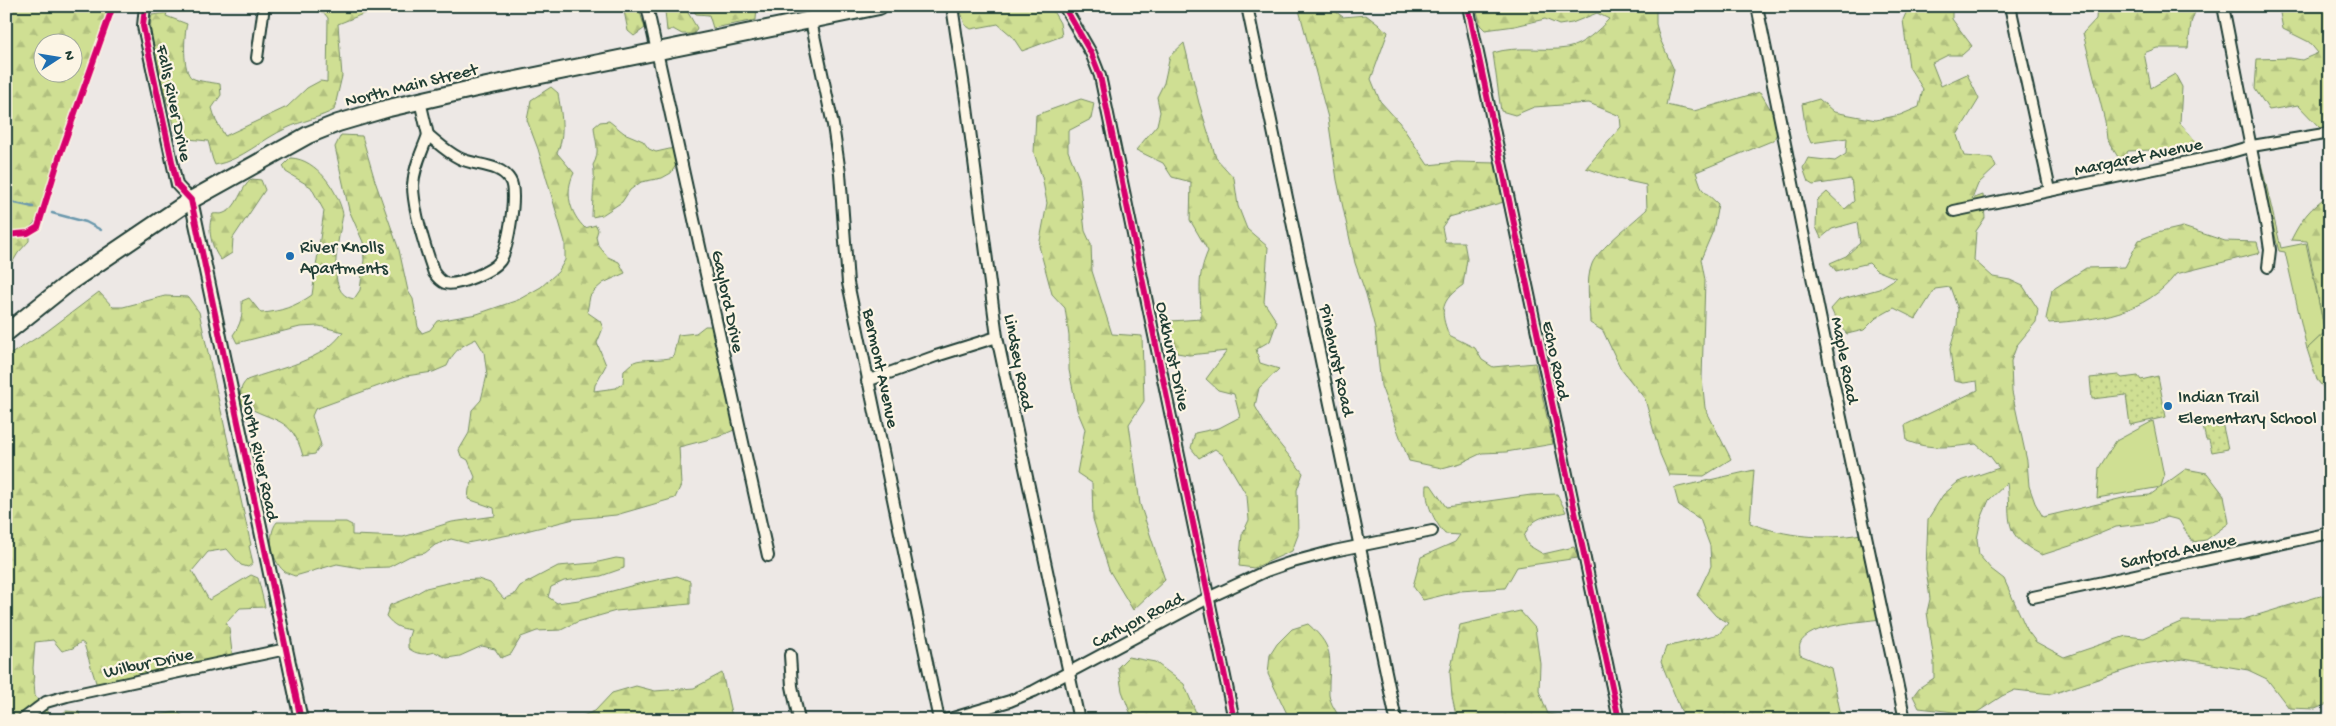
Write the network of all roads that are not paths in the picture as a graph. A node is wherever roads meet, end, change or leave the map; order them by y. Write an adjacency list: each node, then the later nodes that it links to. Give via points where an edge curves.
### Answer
1 (145, 6): 20 (street, Falls River Drive, via 143,26 177,185)
2 (264, 6): 14 (street)
3 (647, 6): 13 (street, Gaylord Drive)
4 (879, 6): 12 (main road, North Main Street)
5 (952, 6): 24 (street, Lindsey Road)
6 (1064, 6): 30 (street, Oakhurst Drive, via 1100,76)
7 (1248, 6): 28 (street, Pinehurst Road)
8 (1468, 6): 43 (street, Echo Road)
9 (1757, 6): 44 (street, Maple Road)
10 (2010, 6): 19 (street)
11 (2223, 6): 18 (street)
12 (811, 21): 13 (main road, North Main Street); 25 (street, Bermont Avenue, via 833,125 848,283)
13 (659, 52): 15 (main road, North Main Street); 29 (street, Gaylord Drive)
14 (257, 58)
15 (420, 101): 17 (street); 20 (main road, North Main Street, via 374,112 308,135)
16 (2330, 133): 18 (street, Margaret Avenue)
17 (428, 135): 17 (street, via 458,157 506,174 514,191 499,263 490,270 452,284 439,280 434,273 413,184)
18 (2252, 146): 19 (street, Margaret Avenue); 22 (street, via 2270,250)
19 (2050, 190): 21 (street, Margaret Avenue)
20 (191, 200): 23 (main road, North Main Street, via 70,282); 32 (street, North River Road)
21 (1954, 211)
22 (2268, 267)
23 (6, 333)
24 (997, 337): 25 (street); 34 (street, Lindsey Road)
25 (867, 381): 38 (street, Bermont Avenue)
26 (1432, 531): 28 (street, Carlyon Road)
27 (2330, 533): 31 (street, Sanford Avenue)
28 (1360, 546): 30 (street, Carlyon Road, via 1289,562); 42 (street, Pinehurst Road)
29 (768, 556)
30 (1210, 597): 34 (street, Carlyon Road); 41 (street, Oakhurst Drive)
31 (2033, 597)
32 (286, 649): 35 (street, Wilbur Drive, via 67,696 46,702); 36 (street, North River Road)
33 (790, 655): 37 (street)
34 (1069, 673): 39 (street, Carlyon Road, via 1010,701); 40 (street, Lindsey Road)
35 (22, 720)
36 (301, 720)
37 (799, 720)
38 (939, 720)
39 (946, 720)
40 (1079, 720)
41 (1234, 720)
42 (1396, 720)
43 (1619, 720)
44 (1905, 720)

